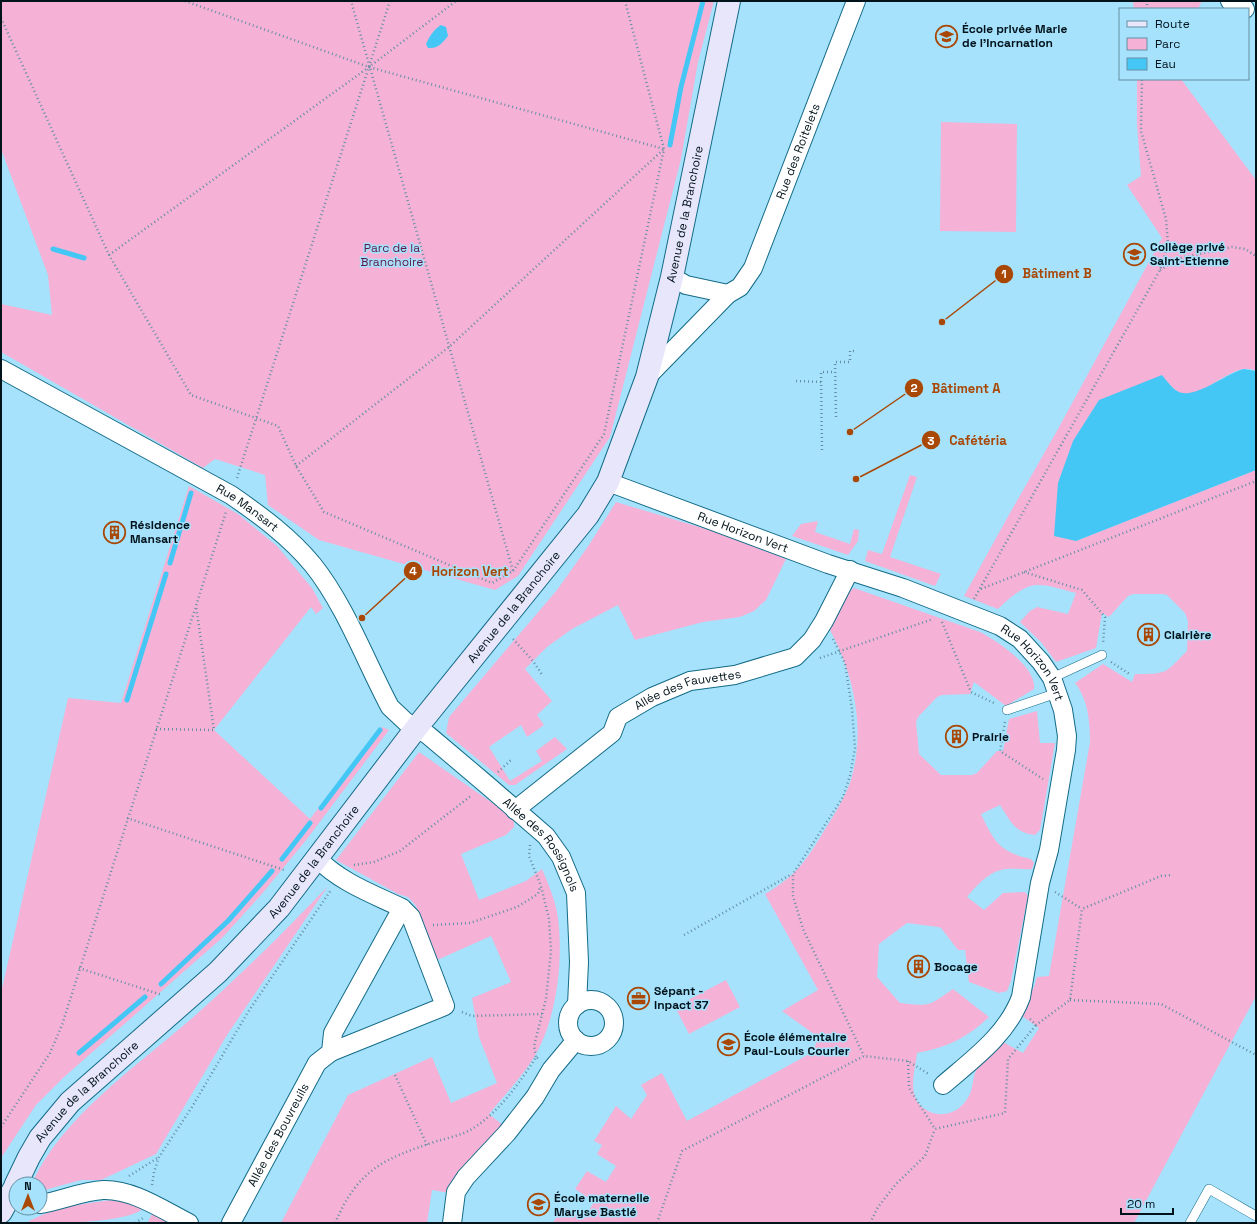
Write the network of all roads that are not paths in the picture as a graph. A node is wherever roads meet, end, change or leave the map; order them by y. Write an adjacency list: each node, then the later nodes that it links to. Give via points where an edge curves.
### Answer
1 (729, 1): 5 (main road, Avenue de la Branchoire)
2 (856, 1): 6 (street, Rue des Roitelets, via 753,268 740,286)
3 (1230, 1): 4 (street)
4 (1243, 8)
5 (672, 277): 6 (street, via 686,285); 8 (main road, Avenue de la Branchoire)
6 (728, 294): 8 (street, Rue des Roitelets)
7 (1, 370): 14 (street, Rue Mansart, via 231,495 290,540 330,590 390,707 406,722)
8 (647, 377): 9 (main road, Avenue de la Branchoire)
9 (608, 482): 10 (street, Rue Horizon Vert); 14 (main road, Avenue de la Branchoire, via 588,515)
10 (850, 570): 12 (street, Rue Horizon Vert, via 1000,626 1020,639 1041,662); 15 (street, Allée des Fauvettes, via 812,640 795,657 735,675 690,680 652,697 618,717 612,733)
11 (1102, 655): 12 (lane)
12 (1054, 685): 13 (lane); 21 (street, Rue Horizon Vert, via 1063,710 1067,736 1066,750 1021,997 1017,1009 991,1044)
13 (1007, 710)
14 (417, 727): 15 (street, Allée des Rossignols); 16 (main road, Avenue de la Branchoire)
15 (515, 810): 18 (street, Allée des Rossignols, via 546,836 561,857 576,892 579,962)
16 (318, 859): 17 (street, Allée des Bouvreuils, via 328,870 345,871); 22 (main road, Avenue de la Branchoire, via 275,913 218,972 70,1102 40,1138)
17 (402, 908): 20 (street, via 333,1033); 20 (street, Allée des Bouvreuils, via 409,914 417,932 445,1006)
18 (577, 1005): 19 (street, Allée des Rossignols, via 570,1014 568,1025); 19 (street, via 591,1000 598,1001 610,1010 614,1023 613,1031 604,1042 590,1045)
19 (576, 1040): 27 (street, via 551,1070 535,1097 512,1127 456,1192)
20 (331, 1052): 26 (street, Allée des Bouvreuils, via 317,1063)
21 (944, 1085)
22 (20, 1176)
23 (48, 1202): 25 (street, via 102,1190 128,1194)
24 (1256, 1216): 28 (lane, via 1209,1189)
25 (189, 1223)
26 (232, 1223)
27 (452, 1223)
28 (1190, 1223)

